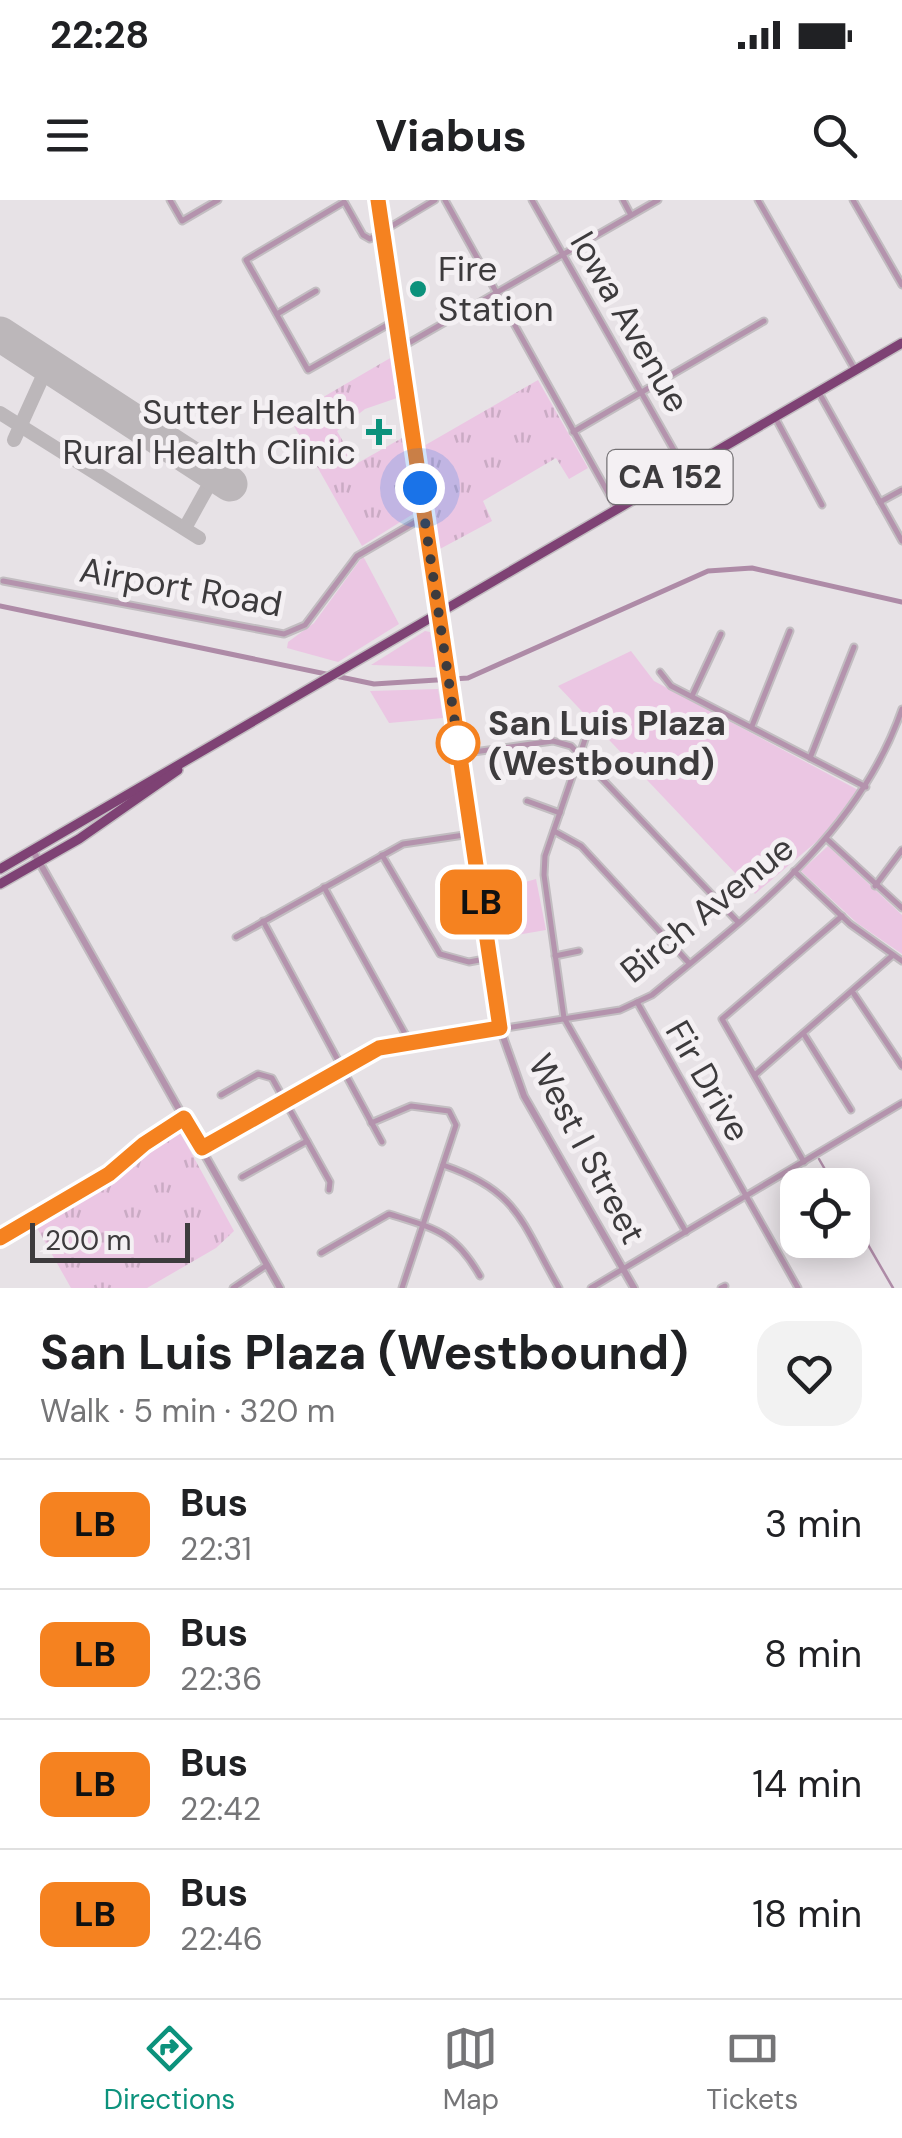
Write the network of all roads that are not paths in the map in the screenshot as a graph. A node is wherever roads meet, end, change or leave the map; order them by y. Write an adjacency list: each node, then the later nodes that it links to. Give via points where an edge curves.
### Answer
1 (170, 200): 2 (street, via 182,222)
2 (218, 200)
3 (378, 200): 13 (street, West I Street)
4 (435, 200): 13 (street)
5 (444, 200): 17 (street)
6 (532, 200): 14 (street, Iowa Avenue)
7 (622, 200): 12 (street)
8 (658, 200): 12 (street)
9 (758, 200): 23 (street)
10 (853, 200): 15 (street)
11 (344, 201): 13 (street, via 363,235 370,239); 18 (street, via 246,260)
12 (631, 215): 14 (street)
13 (382, 232): 19 (street, West I Street)
14 (562, 254): 17 (street); 25 (street, Iowa Avenue)
15 (902, 286)
16 (316, 291): 18 (street)
17 (495, 293): 22 (street); 27 (street)
18 (277, 314): 19 (street, via 308,370)
19 (396, 320): 22 (street, West I Street)
20 (764, 321): 25 (street)
21 (902, 343): 23 (highway, CA 152)
22 (400, 348): 33 (street, West I Street)
23 (855, 370): 24 (highway, CA 152)
24 (818, 391): 26 (highway, CA 152); 30 (street)
25 (640, 393): 27 (street); 28 (street, Iowa Avenue)
26 (775, 416): 28 (highway, CA 152); 31 (street)
27 (573, 432): 32 (street)
28 (684, 468): 32 (highway, CA 152)
29 (902, 490): 30 (street)
30 (880, 502): 34 (street)
31 (822, 505)
32 (616, 507): 36 (highway, CA 152)
33 (424, 517): 35 (street, Airport Road, via 357,556 305,625 284,634); 36 (street, West I Street)
34 (902, 541)
35 (2, 581)
36 (438, 611): 45 (street, West I Street); 48 (highway, CA 152)
37 (790, 631): 44 (street)
38 (721, 634): 41 (street)
39 (854, 647): 47 (street)
40 (660, 672): 41 (street)
41 (692, 696): 44 (street)
42 (902, 708): 49 (street, Birch Avenue)
43 (592, 719): 46 (street)
44 (751, 727): 47 (street)
45 (460, 754): 46 (street, via 554,741); 53 (street, West I Street)
46 (581, 754): 51 (street); 67 (street)
47 (810, 758): 49 (street)
48 (180, 768): 56 (highway, CA 152); 58 (highway, CA 152)
49 (867, 787): 54 (street, Birch Avenue)
50 (527, 801): 51 (street)
51 (560, 813): 52 (street)
52 (554, 831): 71 (street, via 544,874); 74 (street, via 581,846)
53 (471, 834): 57 (street, via 403,844); 72 (street, West I Street)
54 (828, 840): 60 (street, Birch Avenue); 62 (street)
55 (902, 850): 62 (street)
56 (33, 851): 58 (street); 59 (highway, CA 152)
57 (382, 855): 63 (street); 72 (street, via 440,954 469,962)
58 (40, 861): 61 (highway, CA 152); 88 (street)
59 (0, 869)
60 (794, 871): 65 (street); 67 (street, Birch Avenue)
61 (0, 884)
62 (876, 886): 64 (street)
63 (324, 887): 66 (street); 80 (street)
64 (902, 908)
65 (842, 916): 70 (street); 83 (street, via 722,1019)
66 (264, 921): 68 (street); 81 (street)
67 (736, 922): 74 (street, Birch Avenue)
68 (236, 936)
69 (579, 951): 71 (street)
70 (893, 955): 73 (street); 75 (street)
71 (556, 956): 77 (street)
72 (490, 958): 78 (street, West I Street)
73 (902, 961)
74 (689, 962): 76 (street, Birch Avenue)
75 (854, 993): 79 (street); 82 (street)
76 (637, 1002): 77 (street, Birch Avenue); 97 (street, Fir Drive)
77 (564, 1018): 78 (street, Birch Avenue); 99 (street)
78 (500, 1028): 80 (street, Birch Avenue); 103 (street, West I Street, via 524,1096)
79 (804, 1035): 83 (street); 87 (street)
80 (409, 1041): 81 (street, Birch Avenue)
81 (343, 1066): 85 (street, Birch Avenue); 89 (street)
82 (902, 1066)
83 (754, 1075): 93 (street)
84 (220, 1095): 85 (street, via 266,1074)
85 (285, 1102): 90 (street); 92 (street, Birch Avenue)
86 (902, 1103): 93 (street)
87 (851, 1110)
88 (184, 1118): 92 (street); 100 (street, via 109,1174)
89 (371, 1123): 91 (street); 94 (street, via 411,1106 449,1112 456,1125)
90 (307, 1141): 95 (street); 96 (street)
91 (382, 1142)
92 (203, 1151): 102 (street)
93 (804, 1162): 97 (street)
94 (443, 1165): 98 (street); 108 (street, via 502,1193)
95 (242, 1177)
96 (329, 1190)
97 (746, 1197): 99 (street); 111 (street, Fir Drive)
98 (423, 1225): 101 (street, via 389,1214); 104 (street, via 454,1239); 107 (street)
99 (686, 1232): 103 (street)
100 (0, 1238)
101 (321, 1254)
102 (267, 1265): 105 (street); 106 (street)
103 (623, 1269): 109 (street); 110 (street, West I Street)
104 (480, 1276)
105 (233, 1288)
106 (280, 1288)
107 (402, 1288)
108 (559, 1288)
109 (591, 1288)
110 (634, 1288)
111 (798, 1288)

